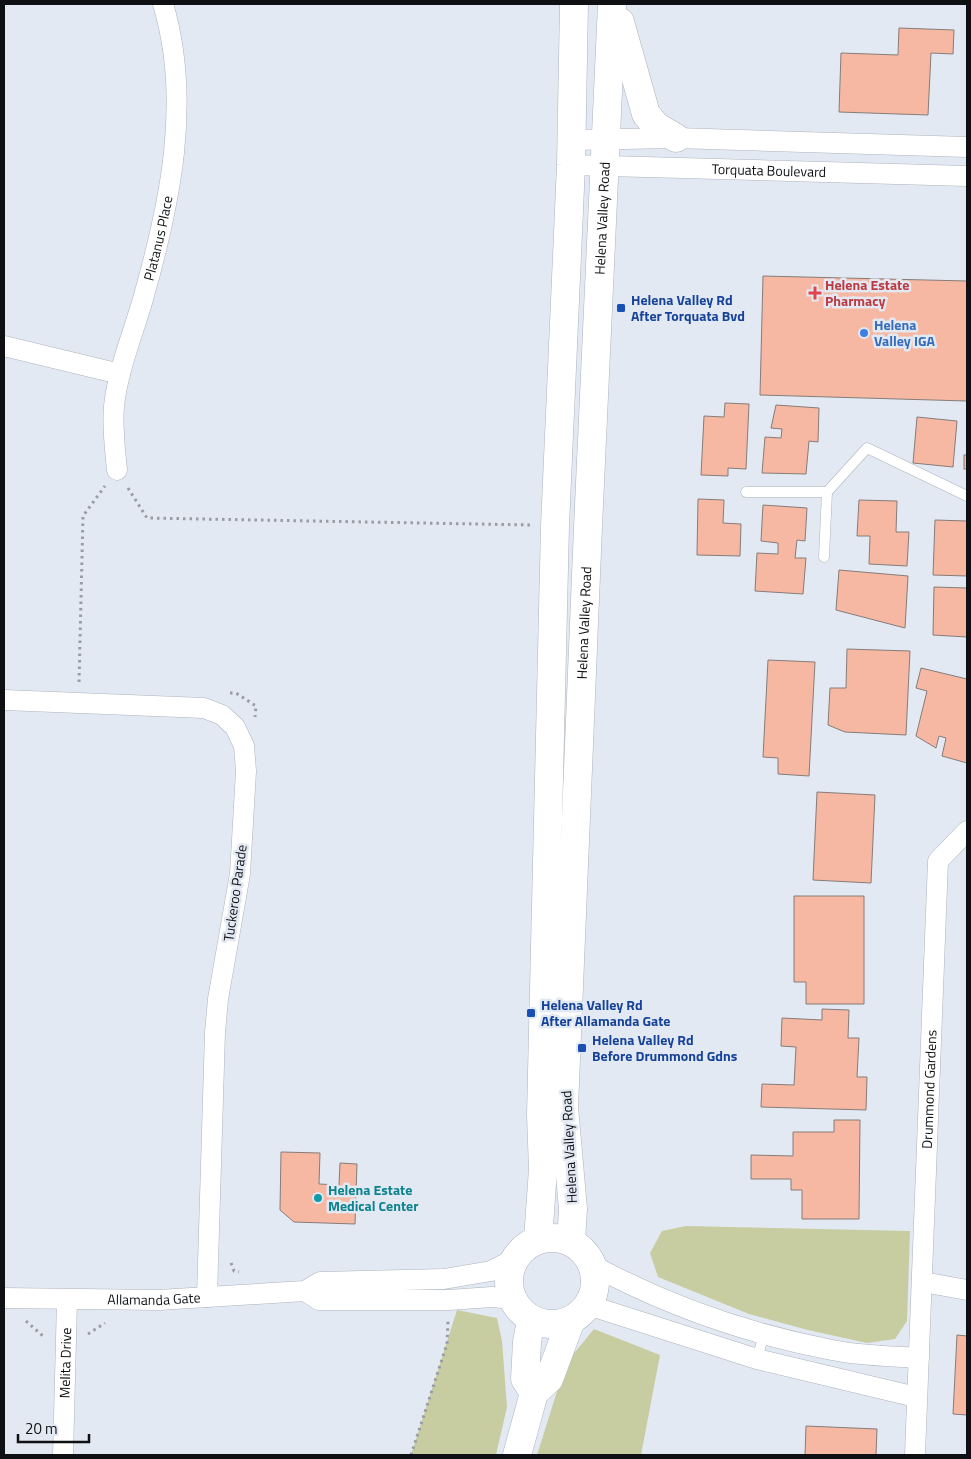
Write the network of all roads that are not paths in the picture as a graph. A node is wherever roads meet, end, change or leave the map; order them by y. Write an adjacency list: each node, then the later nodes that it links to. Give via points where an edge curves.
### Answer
1 (164, 4): 11 (street, Platanus Place, via 175,77 176,132 168,197 143,299)
2 (574, 4): 7 (street, Helena Valley Road)
3 (614, 4): 4 (street, via 646,114 656,126); 5 (street, Helena Valley Road)
4 (676, 138): 5 (street, Torquata Boulevard); 6 (street, Torquata Boulevard)
5 (606, 139): 7 (street, Torquata Boulevard); 8 (street, Helena Valley Road)
6 (967, 147)
7 (571, 152): 8 (street, Torquata Boulevard); 19 (street, Helena Valley Road, via 555,526 541,1115 543,1169)
8 (604, 166): 9 (street, Torquata Boulevard); 20 (street, Helena Valley Road, via 564,1107 573,1209)
9 (967, 176)
10 (4, 346): 11 (street)
11 (120, 374): 12 (street, Platanus Place, via 114,406)
12 (117, 470)
13 (746, 492): 14 (lane)
14 (827, 492): 15 (lane, via 867,448); 16 (lane)
15 (967, 496)
16 (824, 557)
17 (4, 700): 26 (street, Tuckeroo Parade, via 204,708 222,715 235,727 244,746 246,771 240,874 214,1032)
18 (967, 831): 23 (street, Drummond Gardens, via 938,861)
19 (538, 1240): 20 (street, via 558,1238); 21 (street)
20 (571, 1242): 22 (street, via 583,1250)
21 (515, 1259): 25 (street, Allamanda Gate, via 492,1272 444,1279 320,1282); 28 (street, via 509,1278)
22 (592, 1265): 30 (street, via 595,1286); 32 (street, via 637,1289)
23 (923, 1282): 24 (street); 33 (street, Drummond Gardens)
24 (967, 1290)
25 (305, 1291): 26 (street, Allamanda Gate); 28 (street, Allamanda Gate, via 319,1300)
26 (207, 1297): 29 (street, Allamanda Gate)
27 (4, 1298): 29 (street, Allamanda Gate)
28 (513, 1299): 31 (street)
29 (67, 1301): 37 (street, Melita Drive)
30 (580, 1313): 31 (street, via 551,1325); 34 (street); 35 (street, via 549,1380)
31 (531, 1320): 35 (street, via 525,1379)
32 (764, 1334): 33 (street, via 834,1351); 34 (lane)
33 (919, 1358): 36 (street, Drummond Gardens)
34 (757, 1359): 36 (street)
35 (534, 1393): 38 (street)
36 (916, 1397): 39 (street, Drummond Gardens)
37 (63, 1455)
38 (517, 1455)
39 (915, 1455)

